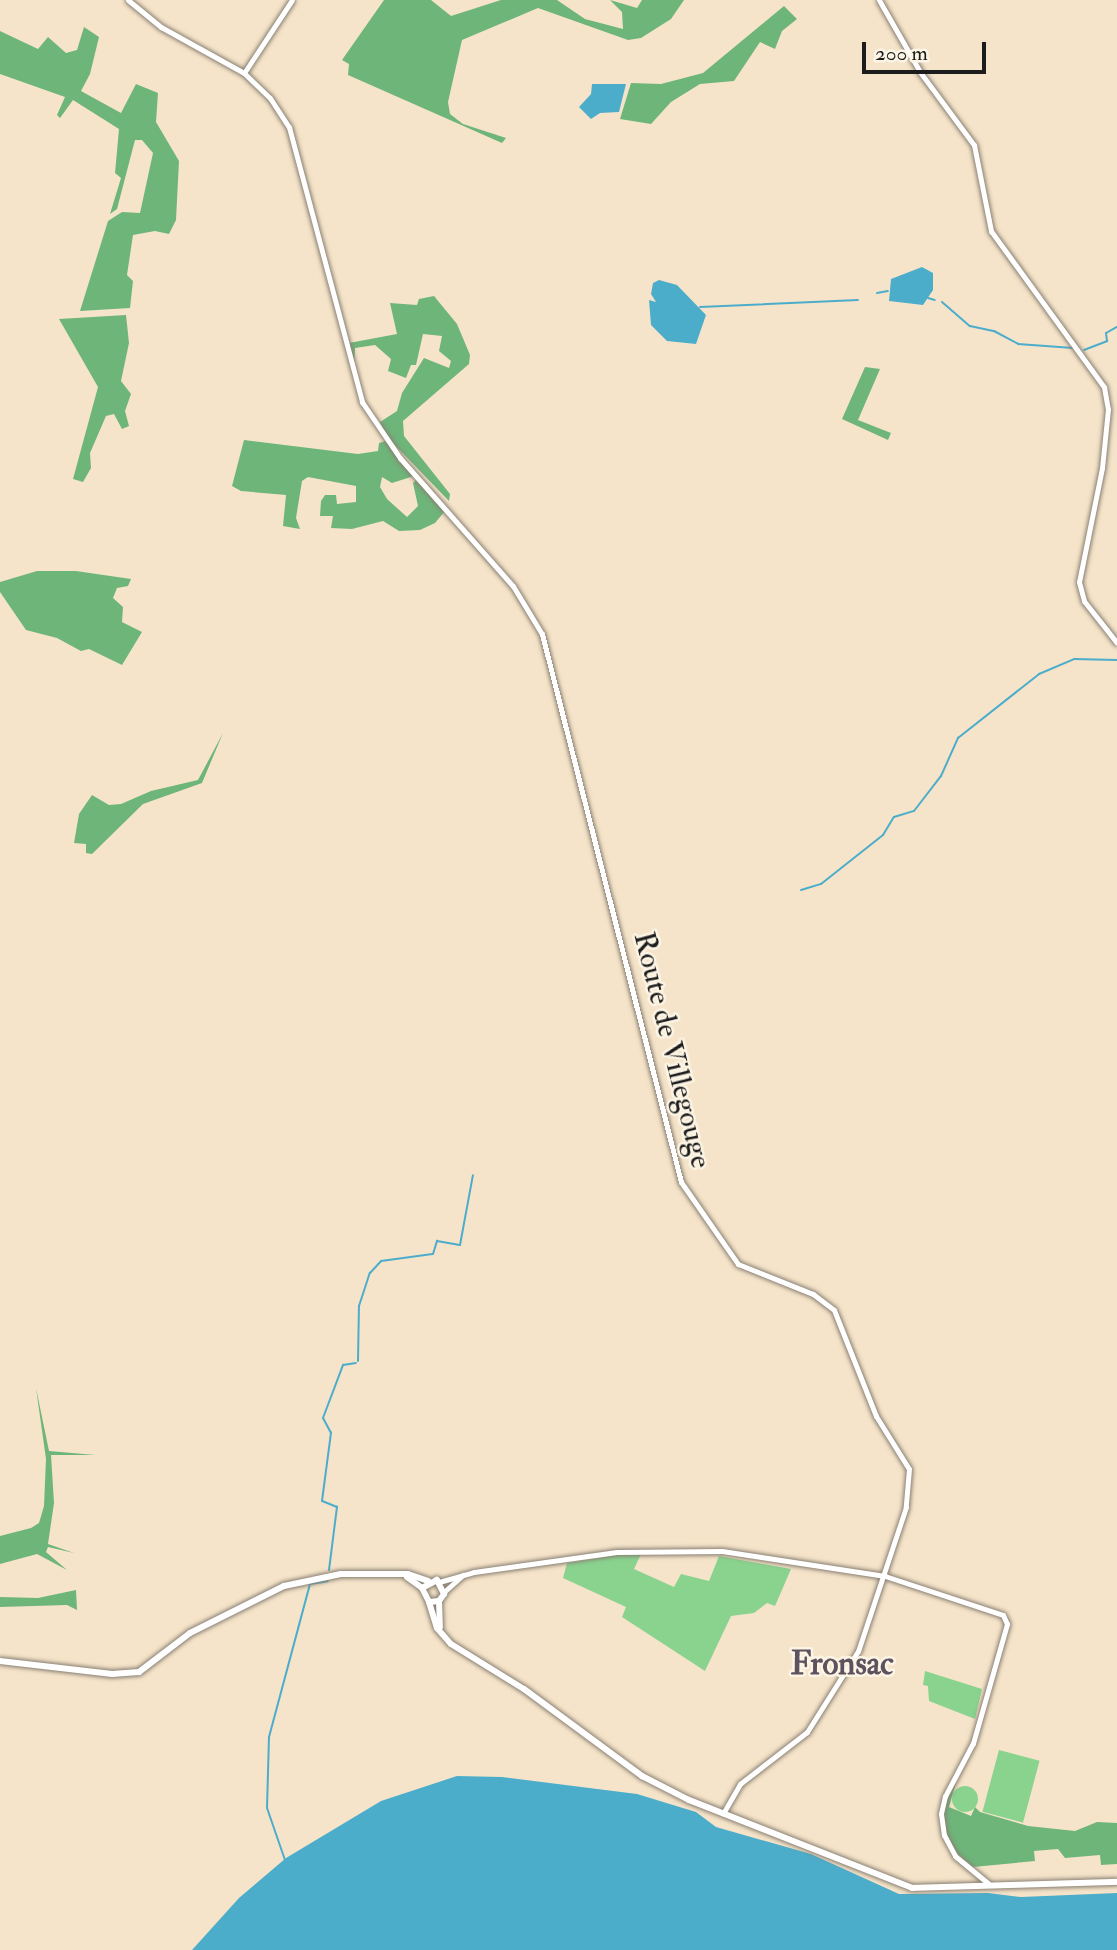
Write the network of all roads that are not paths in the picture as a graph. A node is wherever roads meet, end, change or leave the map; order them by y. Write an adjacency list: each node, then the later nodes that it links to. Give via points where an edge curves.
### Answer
1 (128, 0): 4 (street, Route de Villegouge, via 161,27)
2 (879, 0): 5 (street, via 913,61 974,145 991,231 1104,387 1108,409 1102,468 1079,582 1084,601)
3 (291, 1): 4 (street)
4 (244, 73): 8 (street, Route de Villegouge, via 284,119 304,171 362,402 375,426 523,599 548,651 685,1191 738,1264 813,1294 834,1311 876,1416 909,1469 908,1499)
5 (1117, 643)
6 (402, 1574): 9 (main road); 11 (main road); 16 (main road, via 328,1575 266,1592 190,1633 139,1672 112,1674)
7 (465, 1574): 8 (street, via 653,1550 735,1552); 10 (street); 12 (street)
8 (885, 1576): 17 (street, Route de Villegouge, via 858,1651 807,1731 735,1791); 19 (street, via 970,1601 1006,1620 973,1743 945,1796 942,1814 944,1835 955,1856)
9 (428, 1581): 10 (main road); 11 (main road)
10 (439, 1582): 12 (main road)
11 (422, 1588): 14 (main road)
12 (444, 1591): 13 (main road)
13 (439, 1601): 14 (main road); 15 (main road)
14 (429, 1602): 15 (main road)
15 (443, 1635): 17 (main road, via 642,1776)
16 (0, 1661)
17 (723, 1813): 19 (main road, via 899,1885 926,1889)
18 (1117, 1882): 19 (main road)
19 (989, 1884)

